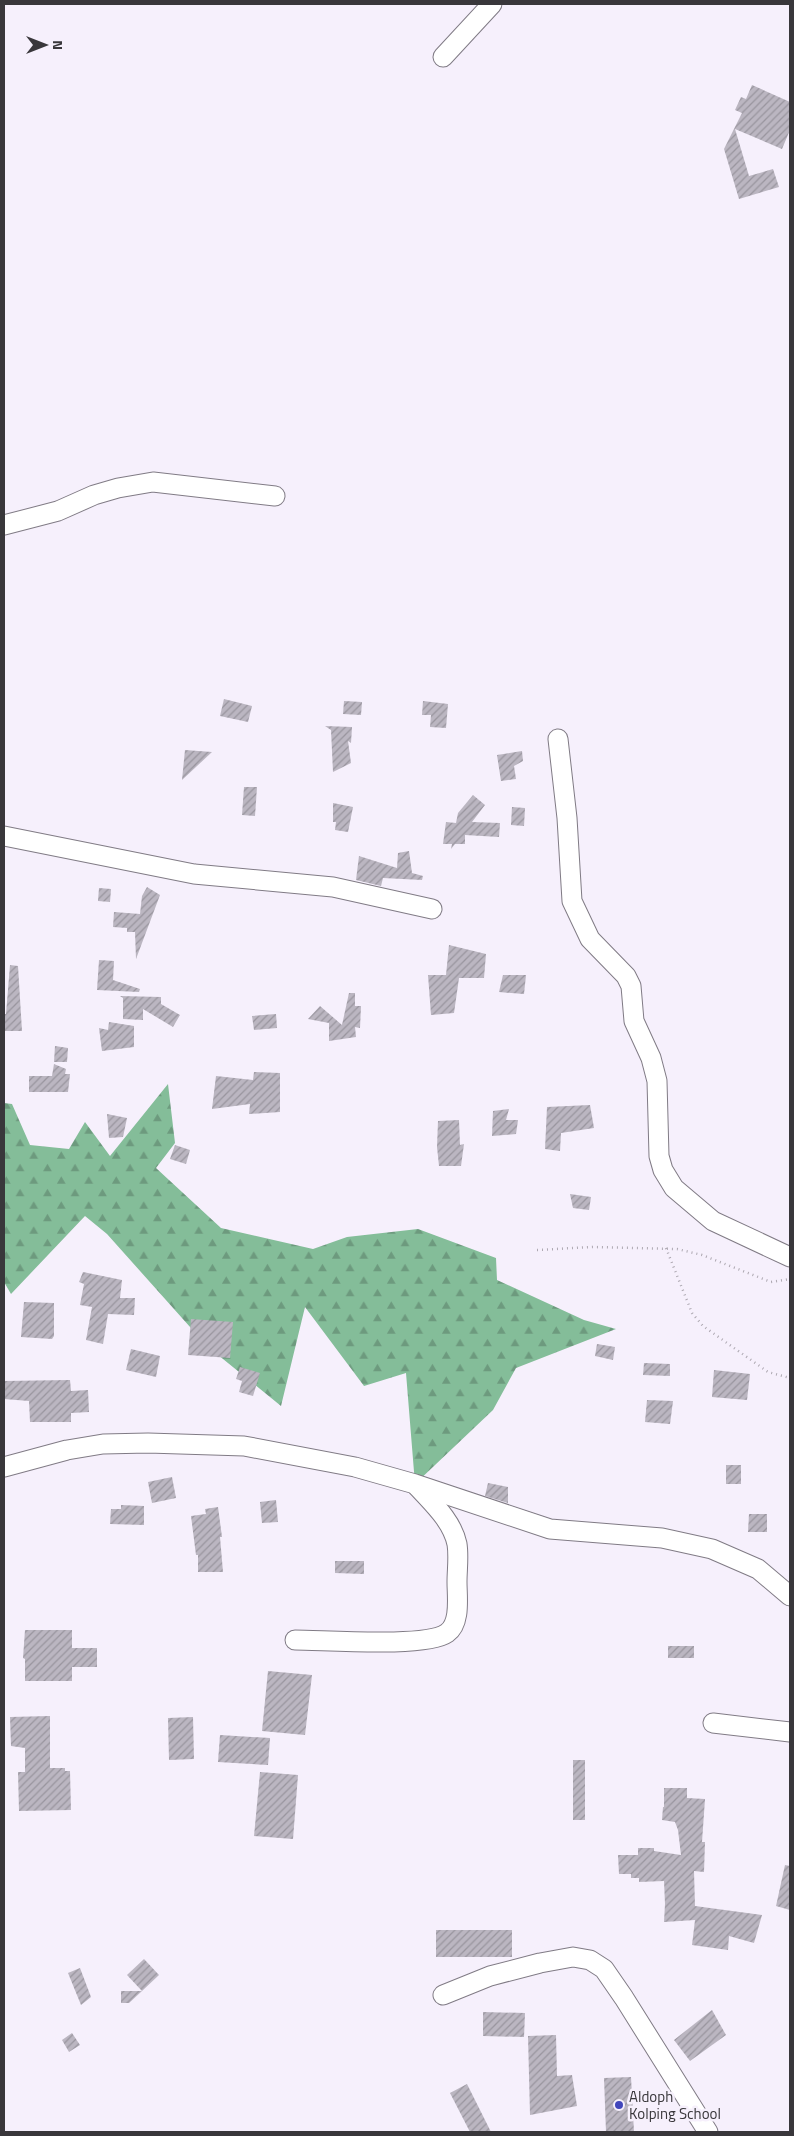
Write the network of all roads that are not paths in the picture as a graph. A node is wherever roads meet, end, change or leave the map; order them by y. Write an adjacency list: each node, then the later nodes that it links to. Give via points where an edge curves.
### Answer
1 (492, 4): 2 (street)
2 (443, 57)
3 (274, 496): 4 (street, via 153,482 118,488 58,511)
4 (4, 525)
5 (558, 739): 8 (street, via 572,901 590,939 626,976 631,986 634,1021 651,1058 657,1081 659,1156 663,1170 674,1188 713,1221)
6 (4, 836): 7 (street, via 194,874 333,887)
7 (432, 909)
8 (790, 1257)
9 (4, 1467): 10 (street, via 103,1444 244,1446 355,1467)
10 (415, 1484): 11 (street, via 550,1529 662,1538 712,1549 758,1569); 12 (street, via 445,1519 457,1544 457,1608 454,1624 448,1633 402,1642)
11 (790, 1596)
12 (295, 1640)
13 (714, 1723): 14 (street)
14 (790, 1732)
15 (443, 1995): 16 (street, via 490,1976 540,1962 573,1957 590,1960 604,1969 624,1998)
16 (708, 2132)

